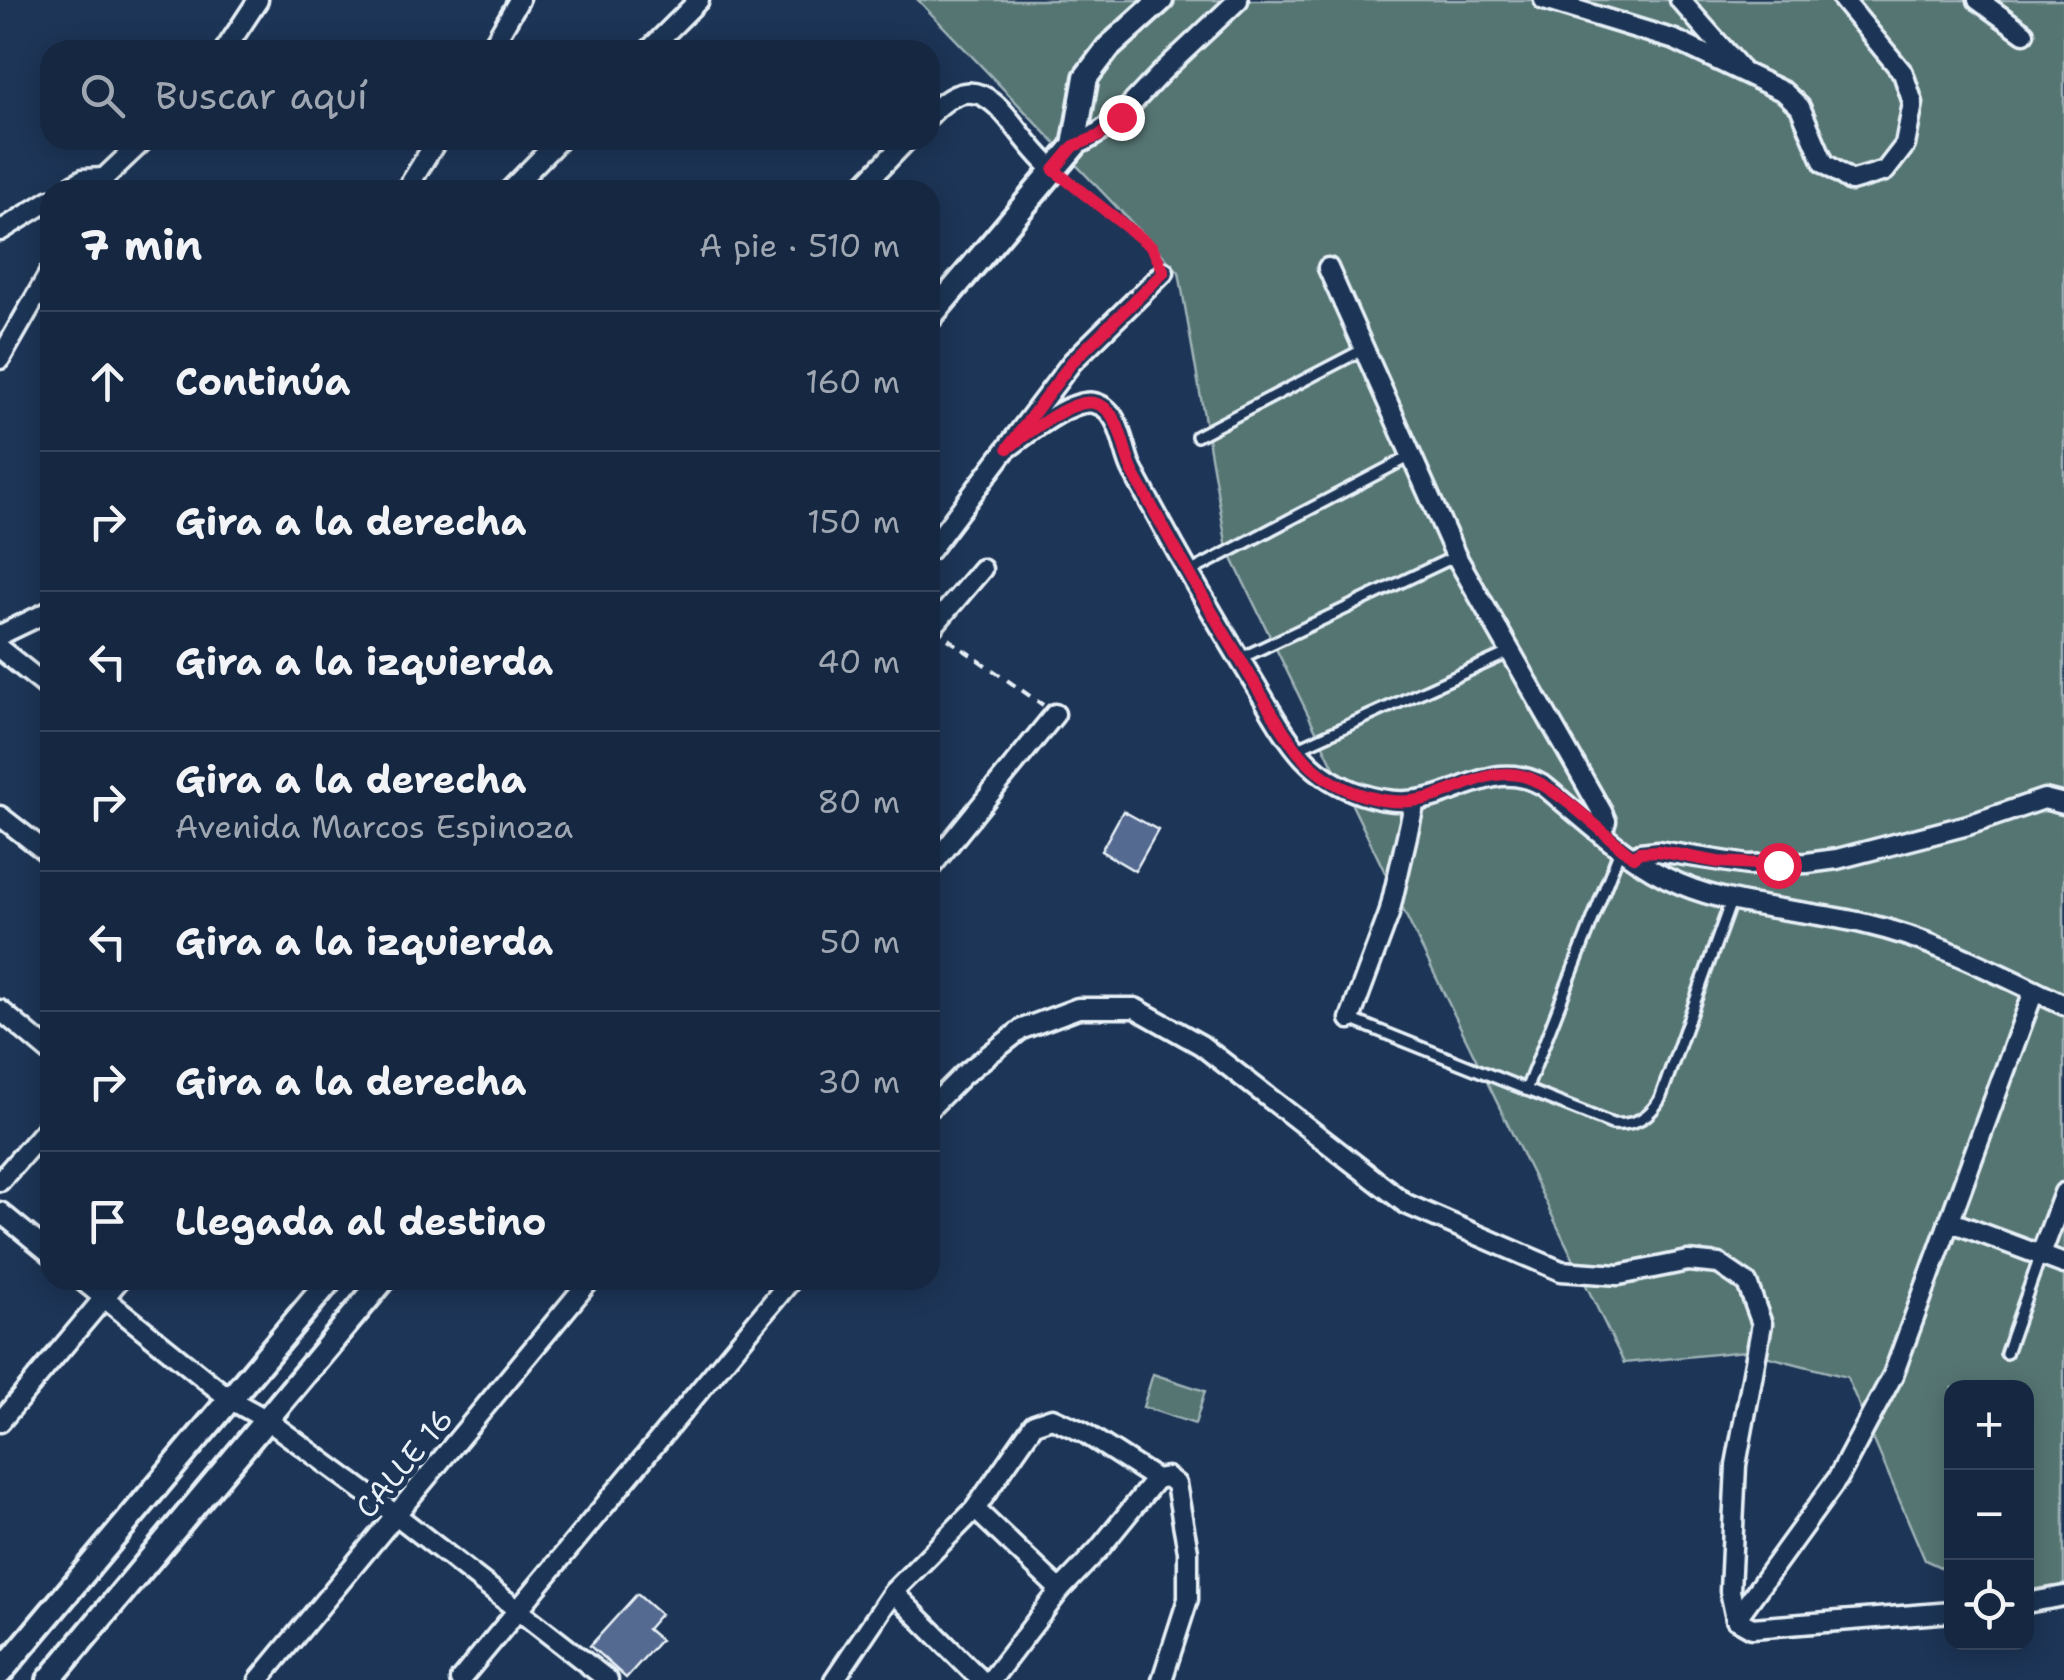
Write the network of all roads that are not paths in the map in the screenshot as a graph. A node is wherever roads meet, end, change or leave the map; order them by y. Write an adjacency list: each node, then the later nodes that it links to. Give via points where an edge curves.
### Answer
1 (258, 0): 11 (street)
2 (519, 0): 12 (street)
3 (699, 0): 13 (street)
4 (1161, 0): 16 (street, via 1086,77)
5 (1238, 0): 16 (street, via 1121,117)
6 (1544, 0): 14 (street, via 1674,40)
7 (1680, 0): 14 (street)
8 (1842, 0): 14 (street, via 1904,74 1913,103 1905,145 1885,171 1851,181 1824,163 1800,107)
9 (1978, 0): 10 (street)
10 (2024, 33)
11 (232, 40)
12 (496, 40)
13 (659, 40)
14 (1744, 72)
15 (940, 106): 21 (street, via 957,92 988,96)
16 (1074, 146): 21 (street)
17 (134, 150): 22 (street)
18 (431, 150): 23 (street)
19 (549, 150): 24 (street)
20 (897, 150): 25 (street)
21 (1054, 170): 31 (street)
22 (104, 180)
23 (412, 180)
24 (520, 180)
25 (869, 180)
26 (40, 206): 27 (street)
27 (0, 232)
28 (1328, 268): 32 (street)
29 (1164, 272): 35 (street, via 1072,362)
30 (40, 289): 33 (street)
31 (940, 305)
32 (1364, 349): 34 (lane); 36 (street)
33 (0, 359)
34 (1197, 436)
35 (1008, 448): 37 (street); 40 (street, via 1076,405 1105,407)
36 (1411, 456): 38 (street); 40 (lane)
37 (940, 537)
38 (1456, 556): 45 (street); 46 (lane)
39 (982, 569): 42 (street)
40 (1187, 574): 46 (street)
41 (40, 616): 43 (street)
42 (940, 618)
43 (0, 635)
44 (0, 649): 47 (street)
45 (1510, 652): 49 (lane); 53 (street, via 1602,812)
46 (1240, 658): 49 (street)
47 (40, 680)
48 (1055, 714): 56 (street)
49 (1296, 749): 50 (street, via 1340,786)
50 (1415, 801): 53 (street, via 1515,775 1544,786); 61 (street, via 1390,914)
51 (2064, 804): 55 (street, via 2044,799 1968,825 1807,863 1748,865)
52 (0, 816): 54 (street)
53 (1602, 832): 55 (street)
54 (40, 848)
55 (1627, 852): 57 (street, via 1679,884); 63 (lane)
56 (940, 856)
57 (1731, 901): 58 (street, via 1888,930); 63 (lane, via 1660,1100 1646,1116 1612,1124)
58 (2034, 991): 59 (street); 69 (street)
59 (2064, 1004)
60 (0, 1010): 62 (street)
61 (1350, 1019): 63 (lane)
62 (40, 1044)
63 (1526, 1090)
64 (940, 1098): 93 (street, via 1022,1029 1078,1008 1134,1008 1201,1045 1406,1204 1562,1271 1618,1275 1688,1261 1719,1264 1747,1283 1762,1324 1736,1465 1730,1591)
65 (40, 1135): 66 (street)
66 (0, 1180)
67 (2064, 1193): 71 (street)
68 (0, 1212): 70 (street)
69 (1949, 1221): 71 (street); 93 (street, via 1875,1414 1838,1478)
70 (40, 1245)
71 (2040, 1257): 72 (street); 80 (lane)
72 (2064, 1264)
73 (94, 1290): 79 (street)
74 (111, 1290): 79 (street)
75 (322, 1290): 81 (street)
76 (375, 1290): 82 (street)
77 (582, 1290): 86 (street, CALLE 16)
78 (783, 1290): 91 (street)
79 (104, 1298): 81 (street); 83 (street)
80 (2006, 1353)
81 (231, 1400): 82 (street); 94 (street)
82 (266, 1420): 86 (street); 95 (street)
83 (0, 1422)
84 (1156, 1478): 85 (street, via 1052,1418 1034,1424); 87 (street); 102 (street, via 1176,1484 1188,1551 1188,1599)
85 (975, 1509): 87 (street); 88 (street)
86 (396, 1515): 91 (street); 96 (street, CALLE 16)
87 (1060, 1590): 101 (street)
88 (893, 1592): 99 (street); 100 (street)
89 (2064, 1596): 90 (street)
90 (2034, 1602)
91 (518, 1610): 97 (street); 98 (street)
92 (1944, 1613): 93 (street, via 1752,1628)
93 (1736, 1619)
94 (0, 1673)
95 (49, 1680)
96 (259, 1680)
97 (460, 1680)
98 (608, 1680)
99 (834, 1680)
100 (981, 1680)
101 (991, 1680)
102 (1162, 1680)

